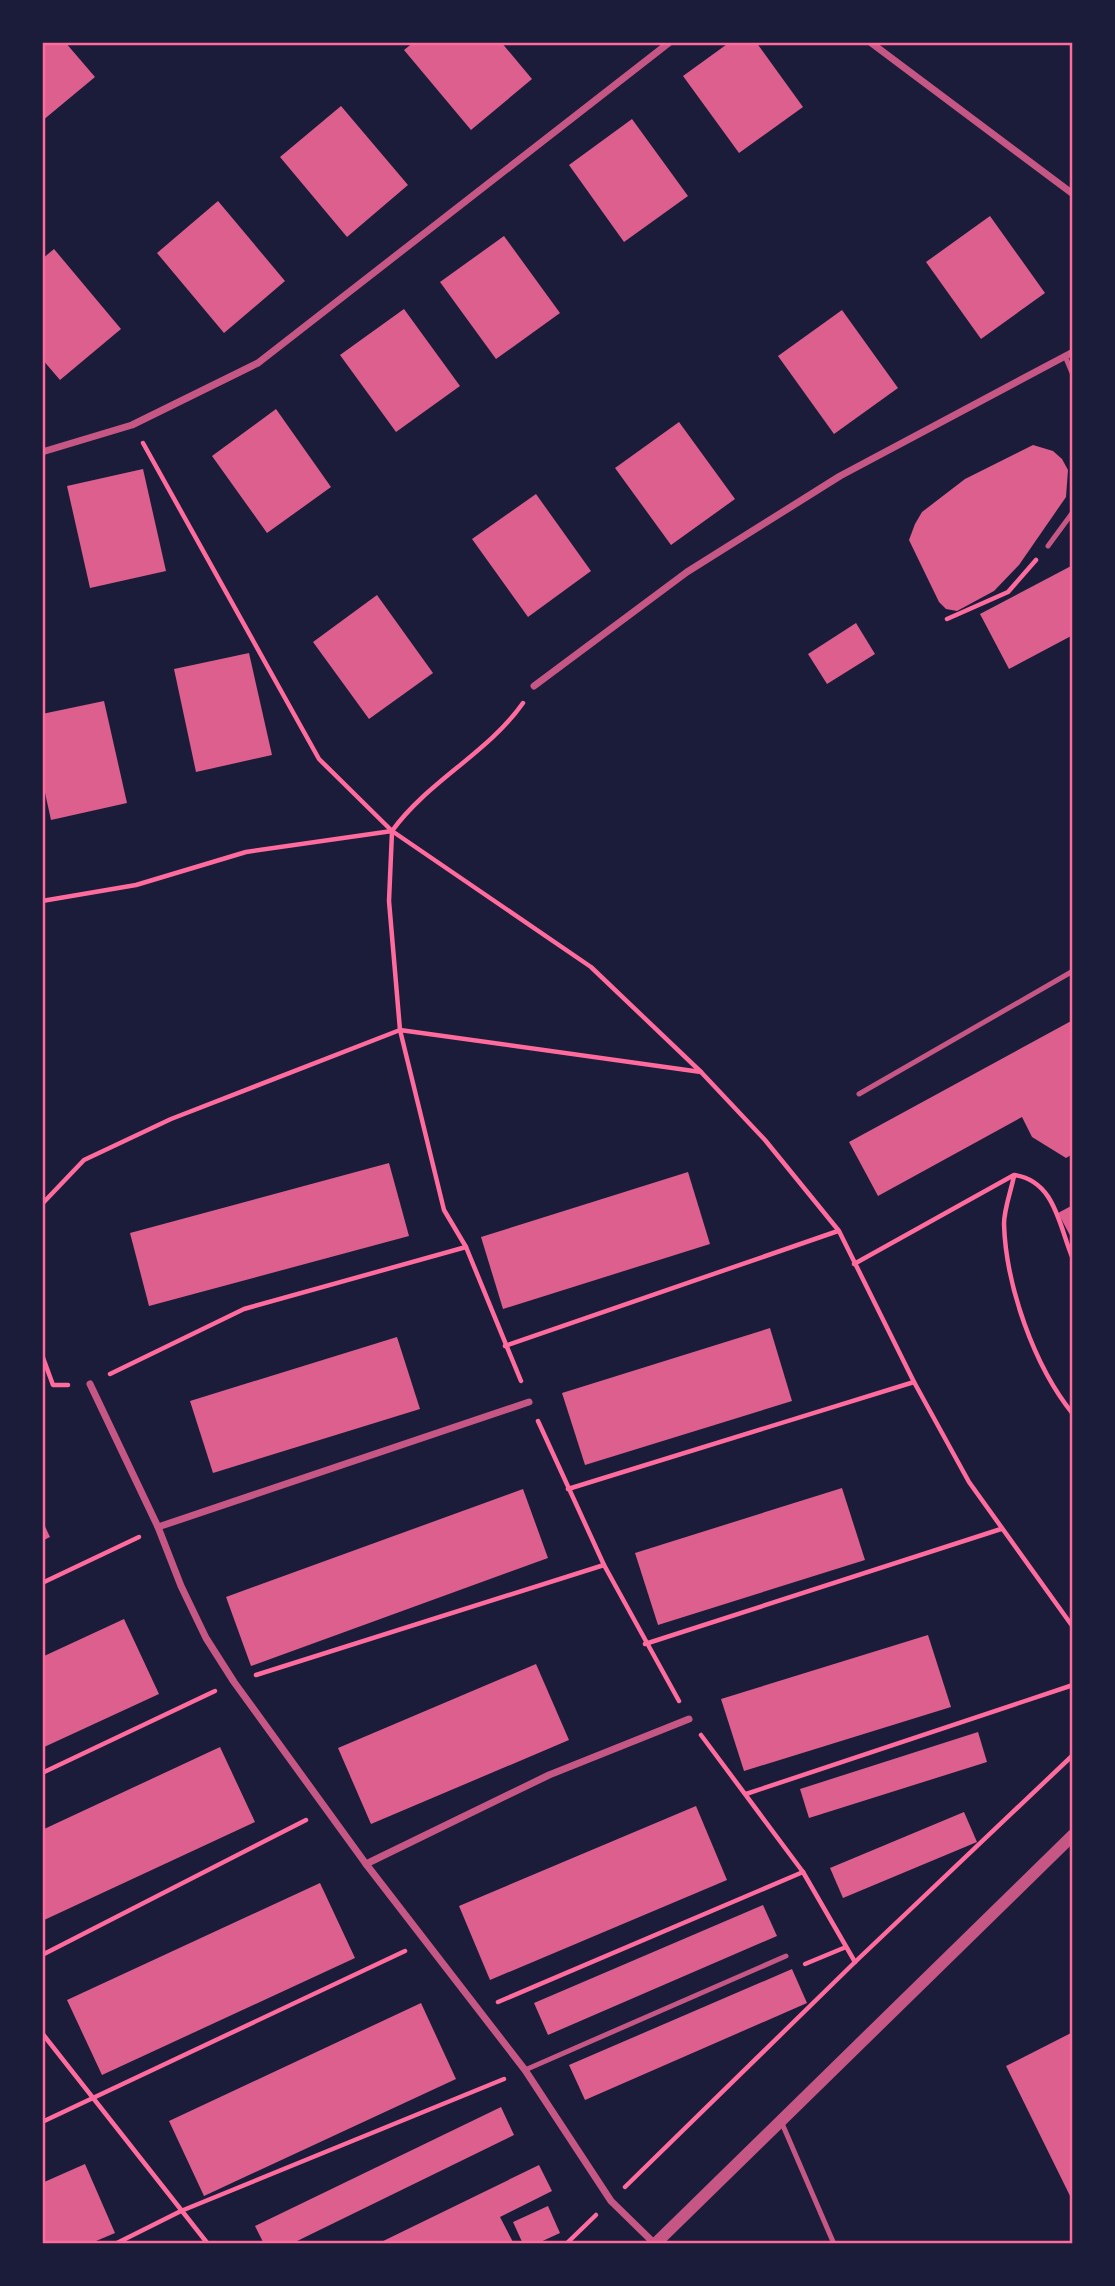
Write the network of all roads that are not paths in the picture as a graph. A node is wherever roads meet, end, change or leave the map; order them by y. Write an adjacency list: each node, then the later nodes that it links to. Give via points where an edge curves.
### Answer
1 (670, 42): 6 (street, via 258,363 132,425)
2 (870, 42): 3 (street)
3 (1073, 194)
4 (1069, 354): 5 (lane); 9 (street, via 840,476 687,572)
5 (1073, 375)
6 (42, 452)
7 (1073, 512): 8 (lane)
8 (1048, 547)
9 (534, 687)
10 (1073, 971): 11 (lane)
11 (859, 1094)
12 (90, 1384): 14 (street)
13 (529, 1402): 14 (street)
14 (158, 1527): 17 (street, via 206,1638)
15 (689, 1719): 17 (street, via 550,1775)
16 (1072, 1838): 20 (street)
17 (366, 1864): 19 (street)
18 (786, 1956): 19 (lane)
19 (524, 2070): 21 (street, via 611,2201)
20 (781, 2121): 21 (street); 22 (lane)
21 (655, 2244)
22 (834, 2244)

